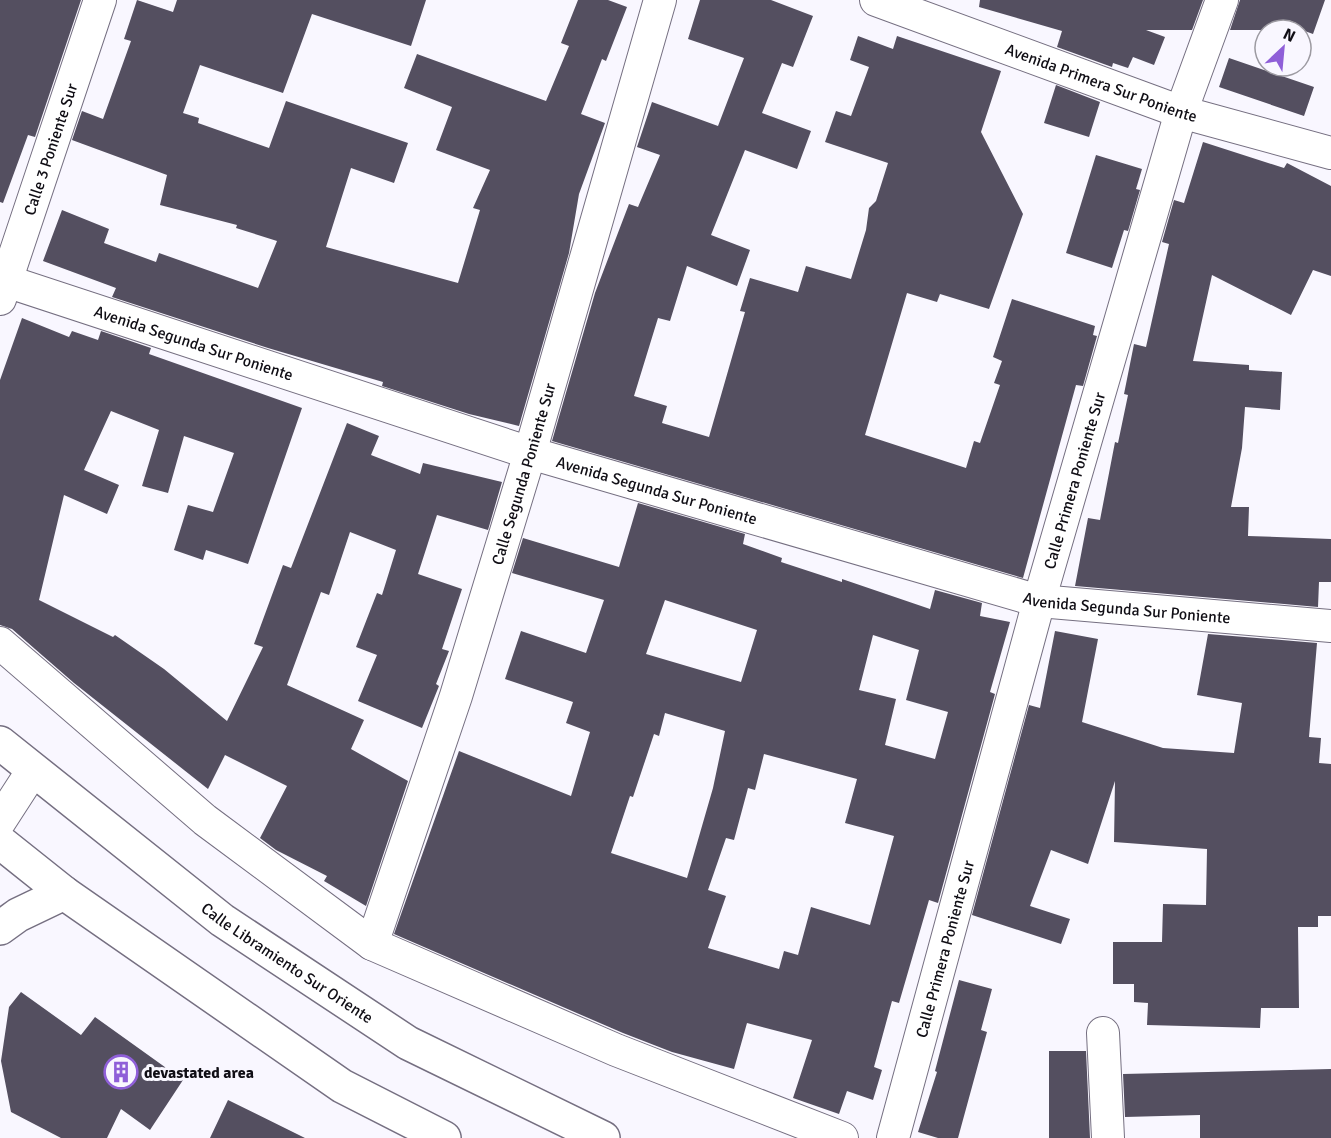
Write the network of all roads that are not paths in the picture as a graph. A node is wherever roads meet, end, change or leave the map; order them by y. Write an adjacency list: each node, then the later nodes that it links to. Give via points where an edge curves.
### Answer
1 (100, 0): 7 (street, Calle 3 Poniente Sur)
2 (660, 0): 8 (street, Calle Segunda Poniente Sur)
3 (876, 0): 5 (street, Avenida Primera Sur Poniente)
4 (1222, 0): 5 (street, Calle Primera Poniente Sur)
5 (1181, 112): 6 (street, Avenida Primera Sur Poniente); 9 (street, Calle Primera Poniente Sur)
6 (1331, 153)
7 (2, 286): 8 (street, Avenida Segunda Sur Poniente)
8 (530, 453): 9 (street, Avenida Segunda Sur Poniente); 18 (street, Calle Segunda Poniente Sur, via 456,696)
9 (1039, 601): 10 (street, Avenida Segunda Sur Poniente); 23 (street, Calle Primera Poniente Sur)
10 (1331, 626)
11 (0, 643): 18 (street, via 205,820)
12 (0, 743): 13 (main road, Calle Libramiento Sur Oriente)
13 (33, 771): 14 (street); 21 (main road, Calle Libramiento Sur Oriente, via 222,920 408,1043)
14 (0, 821)
15 (0, 842): 16 (main road)
16 (64, 893): 17 (main road); 20 (main road, via 342,1086)
17 (0, 928)
18 (372, 944): 22 (street, via 616,1050)
19 (1103, 1033): 24 (street)
20 (444, 1138)
21 (603, 1138)
22 (842, 1138)
23 (893, 1138)
24 (1108, 1138)

